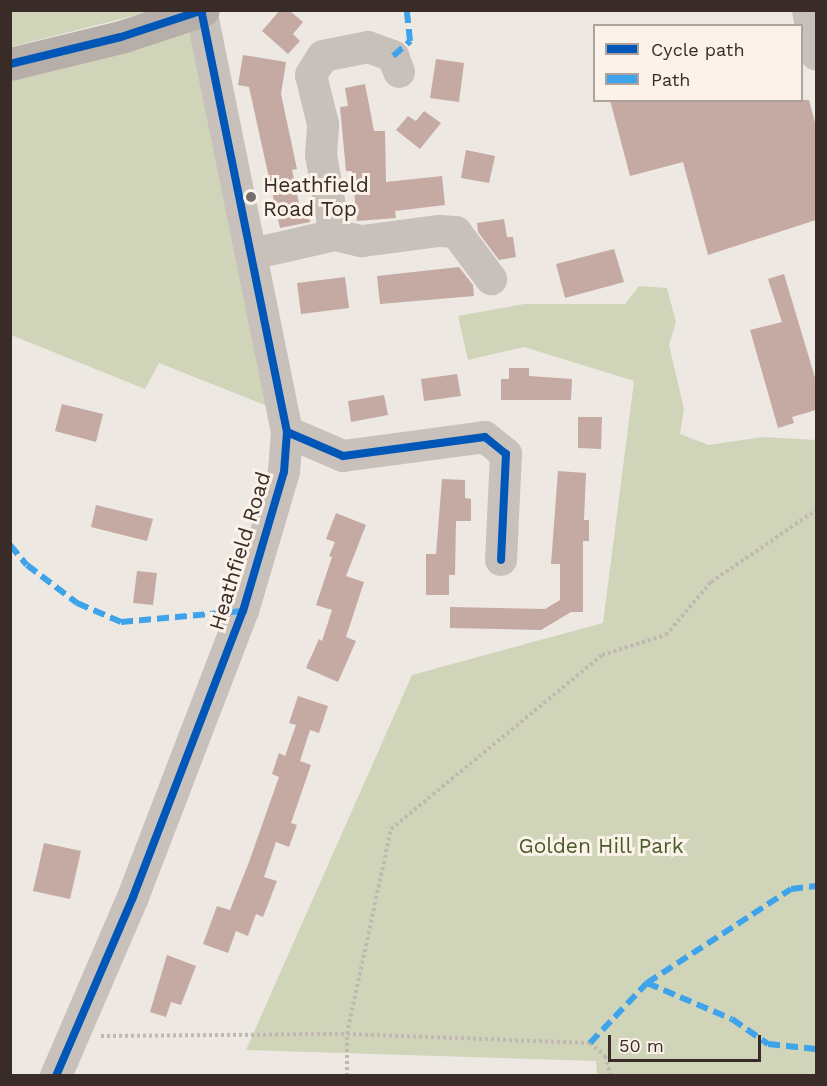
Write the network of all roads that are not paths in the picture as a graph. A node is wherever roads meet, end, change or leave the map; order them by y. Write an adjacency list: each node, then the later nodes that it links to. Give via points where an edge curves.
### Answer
1 (808, 10): 3 (street)
2 (202, 11): 4 (main road); 7 (street, Heathfield Road)
3 (816, 54)
4 (10, 64)
5 (399, 72): 6 (street, via 393,56 368,47 323,56 311,75 323,124 321,155)
6 (335, 235): 7 (street); 8 (street, via 362,241 439,231 460,222)
7 (252, 254): 9 (street, Heathfield Road)
8 (491, 279)
9 (287, 432): 10 (street, via 343,456 485,437 506,454); 11 (street, Heathfield Road, via 284,472 243,611 133,897)
10 (501, 560)
11 (56, 1076)

